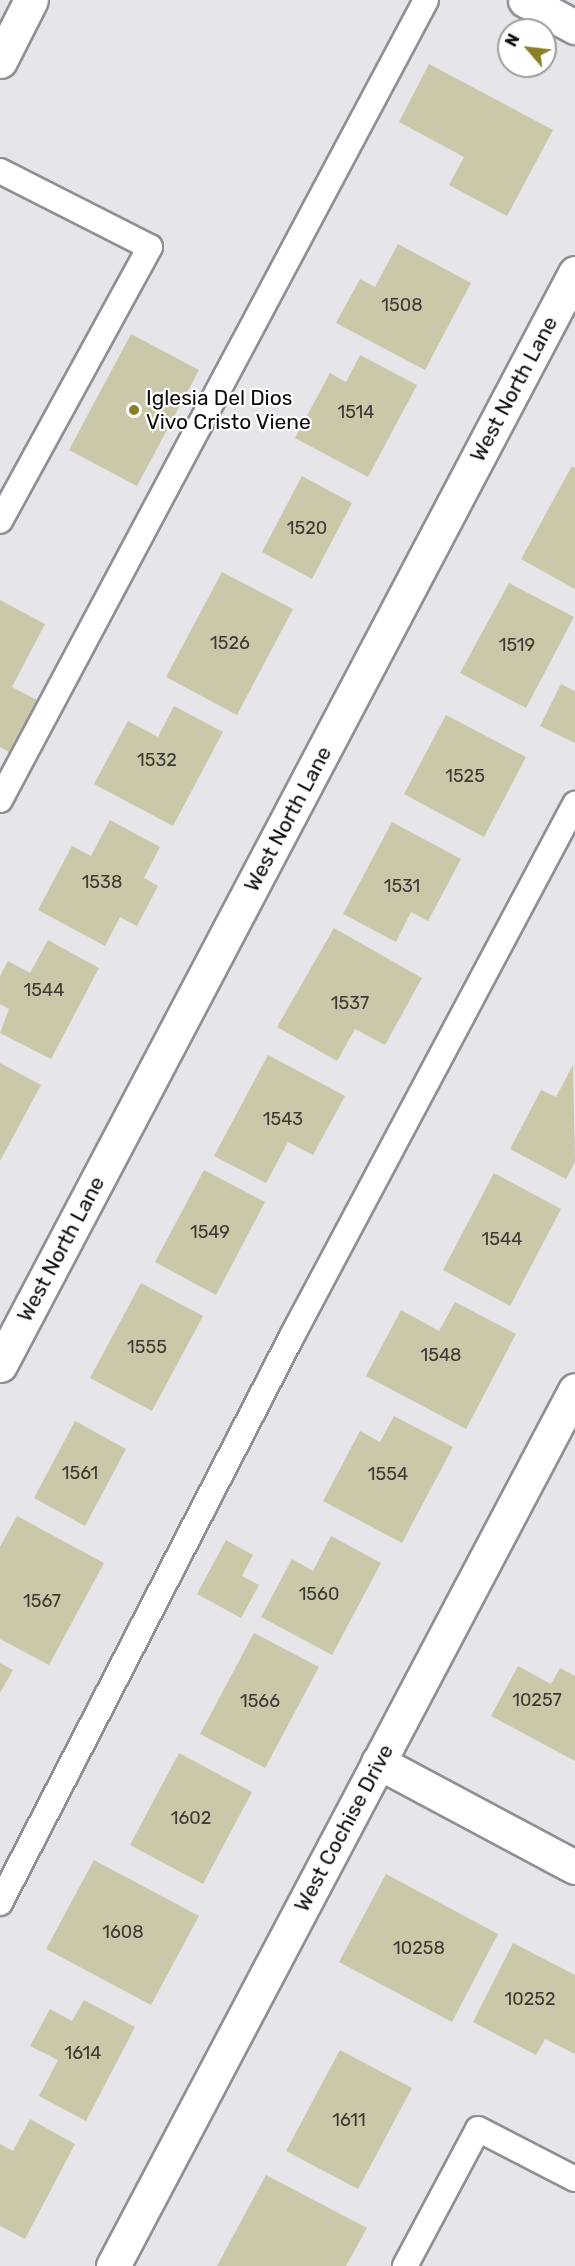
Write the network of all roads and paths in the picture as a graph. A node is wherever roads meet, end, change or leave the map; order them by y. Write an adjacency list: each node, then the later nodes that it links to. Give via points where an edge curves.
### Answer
1 (31, 0): 5 (street)
2 (426, 0): 9 (lane)
3 (525, 0): 4 (street)
4 (575, 27)
5 (0, 61)
6 (0, 171): 8 (lane, via 150,247)
7 (575, 273): 11 (street, West North Lane)
8 (0, 521)
9 (0, 801)
10 (575, 804): 15 (lane, via 292,1336)
11 (0, 1365)
12 (575, 1390): 13 (street, West Cochise Drive)
13 (378, 1762): 14 (street); 17 (street, West Cochise Drive)
14 (575, 1867)
15 (0, 1903)
16 (575, 2179): 18 (lane, via 478,2129)
17 (113, 2266)
18 (405, 2266)

